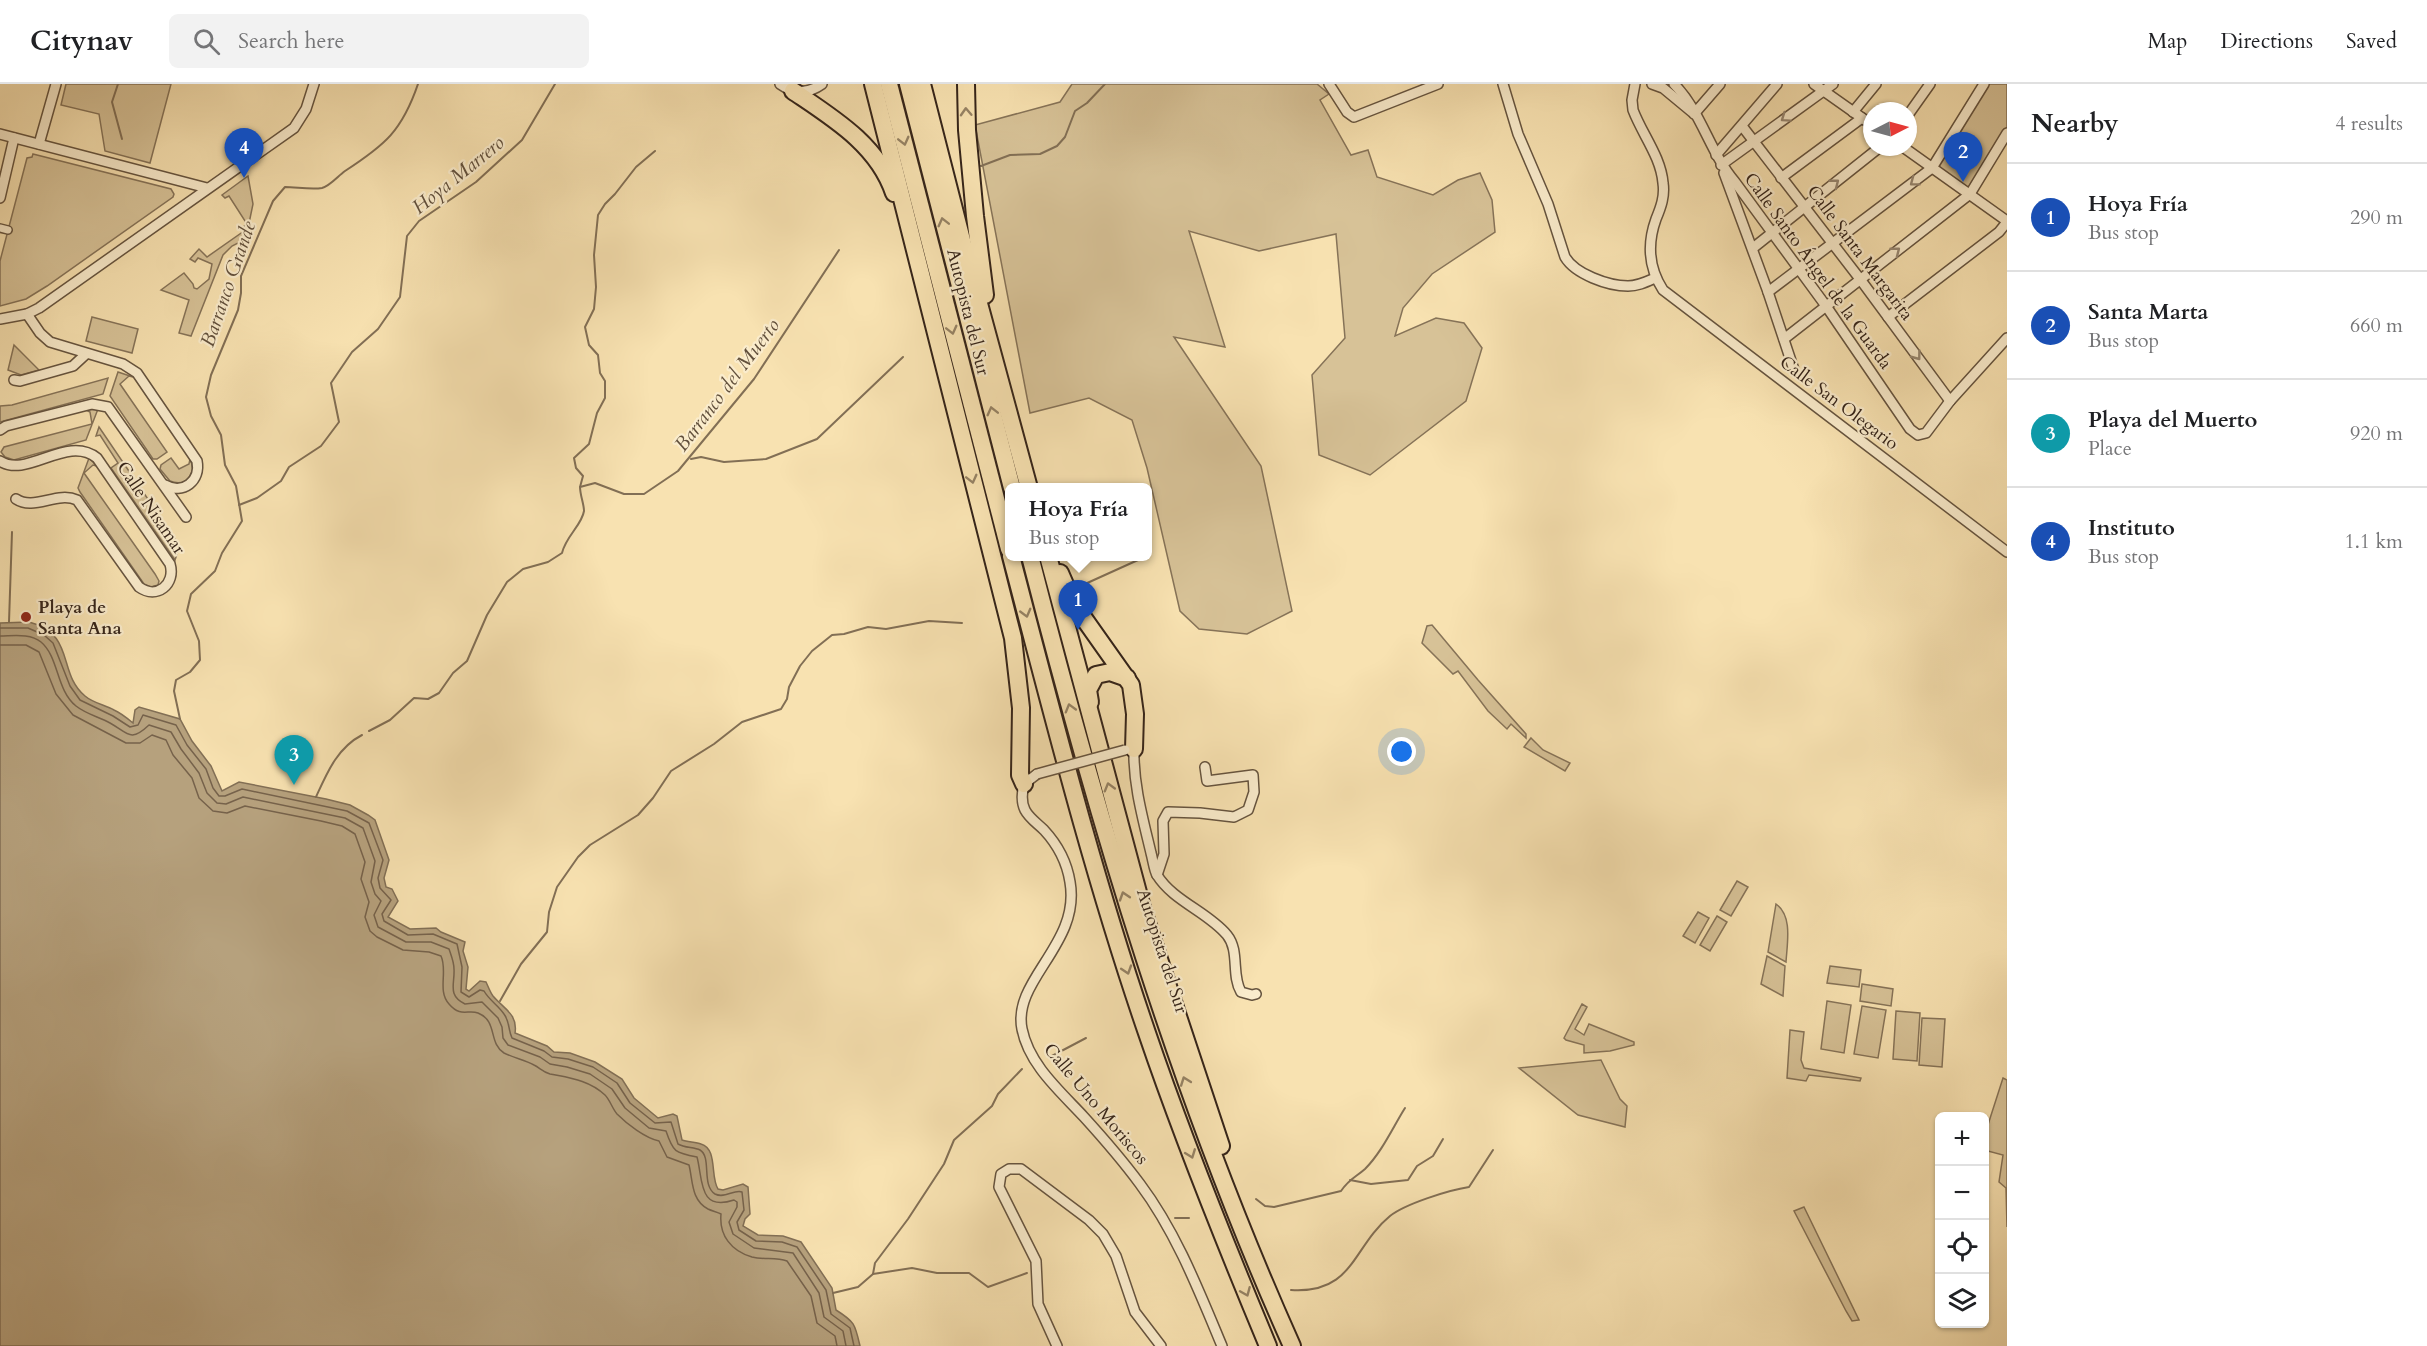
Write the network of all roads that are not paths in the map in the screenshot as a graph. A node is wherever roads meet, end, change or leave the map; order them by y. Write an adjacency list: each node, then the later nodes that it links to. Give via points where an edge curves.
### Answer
1 (56, 84): 34 (street)
2 (314, 84): 41 (street, via 306,109 294,128)
3 (822, 84): 23 (street, via 807,92)
4 (873, 84): 54 (highway)
5 (889, 84): 72 (highway, Autopista del Sur, one-way to 72)
6 (908, 84): 73 (highway, Autopista del Sur, one-way to 6)
7 (922, 84): 65 (highway)
8 (966, 84): 65 (highway, one-way to 8, via 975,216)
9 (1329, 84): 10 (street, via 1350,117)
10 (1438, 84)
11 (1503, 84): 55 (street, via 1524,152 1570,265 1616,284 1636,285)
12 (1635, 84): 55 (street, via 1633,110 1662,172 1664,186 1649,251)
13 (1652, 84): 22 (street, Calle Santo Ángel de la Guarda)
14 (1674, 84): 27 (street, Calle Santo Ángel de la Guarda)
15 (1720, 84): 27 (street)
16 (1777, 84): 29 (street)
17 (1814, 84): 24 (street)
18 (1833, 84): 24 (street)
19 (1876, 84): 26 (street)
20 (1930, 84): 25 (street)
21 (1984, 84): 39 (street)
22 (1664, 86): 27 (street, Calle Santo Ángel de la Guarda)
23 (787, 88): 54 (highway, via 847,128 869,150 892,186)
24 (1824, 91): 26 (street); 33 (street, one-way to 33)
25 (1917, 102)
26 (1853, 112): 28 (street)
27 (1694, 114): 35 (street, Calle Santo Ángel de la Guarda)
28 (1862, 118): 40 (street)
29 (1742, 126): 33 (street, Calle Santa Margarita); 35 (street)
30 (2007, 133): 42 (street)
31 (0, 134): 32 (street)
32 (14, 138): 34 (street); 44 (street)
33 (1753, 140): 38 (street); 40 (street, Calle Santa Margarita)
34 (39, 144): 41 (street)
35 (1716, 155): 38 (street, Calle Santo Ángel de la Guarda)
36 (1869, 156): 46 (street, one-way to 36)
37 (1915, 156): 39 (street)
38 (1721, 165): 43 (street, Calle Santo Ángel de la Guarda); 45 (street, Calle San Olegario)
39 (1932, 168): 42 (street); 51 (street, one-way to 51)
40 (1781, 178): 46 (street, Calle Santa Margarita)
41 (207, 188): 59 (street)
42 (1970, 194): 47 (street); 56 (street, one-way to 42)
43 (1745, 196): 45 (street); 50 (street, Calle Santo Ángel de la Guarda)
44 (0, 198)
45 (1735, 202): 52 (street, Calle San Olegario)
46 (1804, 207): 50 (street); 51 (street, Calle Santa Margarita)
47 (2007, 222): 60 (street)
48 (0, 228): 49 (street)
49 (8, 230)
50 (1773, 232): 52 (street); 53 (street, Calle Santo Ángel de la Guarda)
51 (1833, 244): 53 (street); 56 (street, Calle Santa Margarita)
52 (1753, 249): 57 (street, Calle San Olegario)
53 (1798, 268): 57 (street); 58 (street, Calle Santo Ángel de la Guarda)
54 (920, 271): 66 (highway)
55 (1655, 278): 79 (street, Calle San Olegario, via 1664,290)
56 (1860, 279): 58 (street); 60 (street, Calle Santa Margarita)
57 (1768, 292): 63 (street, Calle San Olegario)
58 (1826, 306): 63 (street); 69 (street, Calle Santo Ángel de la Guarda, via 1917,435 1926,433)
59 (27, 314): 61 (street); 64 (street, Calle Nisamar, via 50,342)
60 (1888, 317): 69 (street, Calle Santa Margarita, one-way to 69)
61 (0, 319)
62 (2007, 338): 69 (street)
63 (1784, 339): 67 (street, Calle San Olegario)
64 (86, 354): 68 (street, via 73,366); 75 (street, Calle Nisamar, via 123,363 137,373 197,461 196,476 190,484 180,489)
65 (994, 358): 74 (highway)
66 (944, 360): 72 (highway); 88 (highway, one-way to 88, via 1013,638 1021,708 1020,775)
67 (1794, 370)
68 (14, 380)
69 (1950, 401)
70 (0, 430): 75 (street, Calle Nisamar, via 92,404 103,405 112,410)
71 (0, 461): 76 (street, Calle Nisamar, via 12,466 77,450 92,454 170,564 170,582 154,592 139,587 77,500 62,497 30,503)
72 (990, 475): 78 (highway, Autopista del Sur)
73 (1011, 483)
74 (1028, 483)
75 (165, 485): 77 (street, Calle Nisamar)
76 (16, 499)
77 (186, 517)
78 (1005, 533)
79 (2007, 552)
80 (1012, 561): 95 (highway, one-way to 95, via 1082,823 1147,1032 1223,1239)
81 (1031, 561): 91 (highway, Autopista del Sur, one-way to 81, via 1166,1027 1111,854)
82 (1049, 561): 85 (highway)
83 (1055, 561): 84 (highway, via 1073,603)
84 (1127, 678): 85 (highway, via 1104,672 1091,681 1089,698 1096,723); 86 (highway, via 1134,703)
85 (1095, 739): 91 (highway, one-way to 85, via 1143,911)
86 (1129, 749): 88 (street, bridge); 89 (street)
87 (1205, 768): 89 (street, via 1206,781 1253,775 1254,792 1248,810 1234,817 1168,812 1163,821 1164,854)
88 (1031, 779): 94 (street, Calle Uno Moriscos, via 1022,800 1025,810 1060,852 1071,907 1064,932 1025,1000 1021,1026 1024,1040 1049,1078 1142,1185 1177,1246)
89 (1157, 875): 90 (street, via 1226,934 1232,943 1237,984 1241,992)
90 (1256, 994)
91 (1276, 1310): 96 (highway, Autopista del Sur)
92 (1057, 1346): 93 (street, via 1038,1304 1036,1261 999,1187 1001,1174 1009,1168 1022,1169 1103,1234 1116,1256 1135,1312)
93 (1161, 1346)
94 (1222, 1346)
95 (1268, 1346)
96 (1292, 1346)

